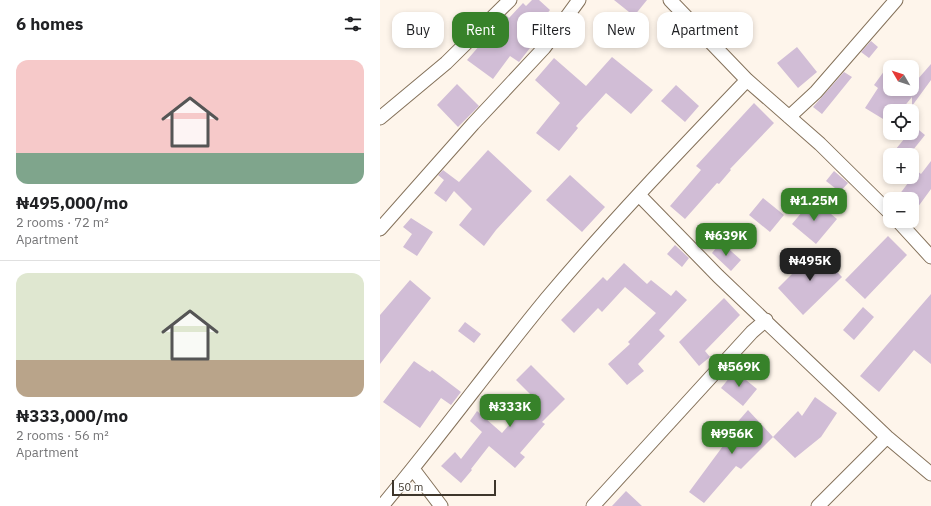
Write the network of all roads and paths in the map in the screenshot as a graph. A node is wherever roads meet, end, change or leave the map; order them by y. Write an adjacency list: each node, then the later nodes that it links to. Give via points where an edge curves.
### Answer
1 (510, 0): 7 (street, via 446,63)
2 (578, 0): 11 (street, via 544,48)
3 (670, 0): 5 (street)
4 (896, 0): 6 (street, via 816,92)
5 (747, 80): 6 (street); 8 (street)
6 (789, 117): 9 (street)
7 (380, 118)
8 (639, 195): 13 (street, via 718,276); 15 (street, via 548,298)
9 (883, 206)
10 (904, 228): 12 (street)
11 (380, 229)
12 (931, 257)
13 (766, 320): 14 (street); 19 (street, via 752,332)
14 (887, 436): 16 (street); 20 (street)
15 (413, 469): 17 (street); 18 (street)
16 (931, 474)
17 (382, 506)
18 (441, 506)
19 (593, 506)
20 (818, 506)

